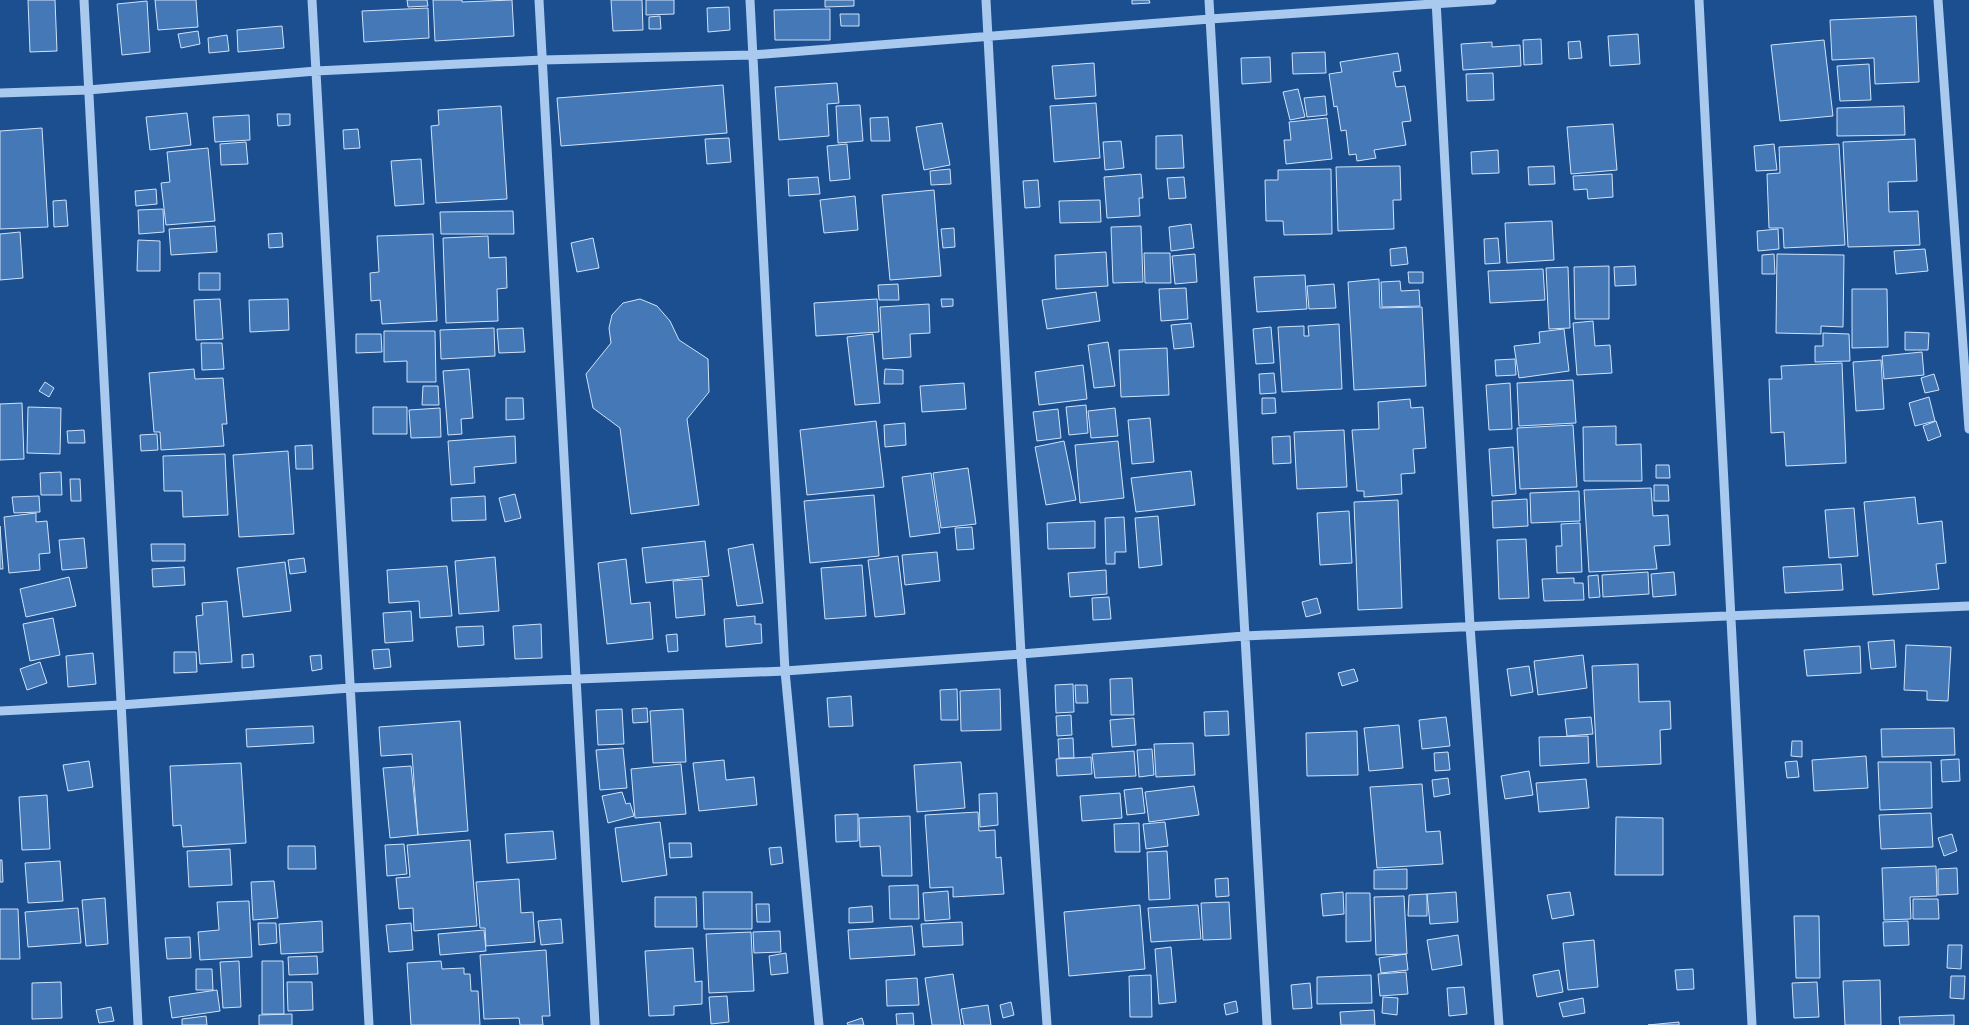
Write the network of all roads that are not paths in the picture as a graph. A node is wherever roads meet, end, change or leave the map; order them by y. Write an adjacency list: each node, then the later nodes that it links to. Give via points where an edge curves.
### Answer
1 (84, 0): 16 (street)
2 (312, 0): 15 (street)
3 (539, 0): 14 (street)
4 (750, 0): 13 (street)
5 (986, 0): 12 (street)
6 (1209, 0): 11 (street)
7 (1492, 0): 10 (street)
8 (1699, 0): 20 (street)
9 (1938, 0): 18 (street)
10 (1436, 2): 11 (street); 21 (street)
11 (1210, 18): 12 (street); 22 (street)
12 (988, 36): 13 (street); 23 (street)
13 (752, 55): 14 (street); 24 (street)
14 (542, 60): 15 (street); 25 (street)
15 (316, 71): 16 (street); 26 (street)
16 (88, 90): 17 (street); 27 (street)
17 (0, 93)
18 (1969, 429)
19 (1969, 606): 20 (street)
20 (1731, 616): 21 (street); 36 (street)
21 (1470, 626): 22 (street); 35 (street)
22 (1244, 636): 23 (street); 34 (street)
23 (1021, 654): 24 (street); 33 (street)
24 (785, 671): 25 (street); 32 (street)
25 (576, 680): 26 (street); 31 (street)
26 (350, 688): 27 (street); 30 (street)
27 (121, 704): 28 (street); 29 (street)
28 (0, 711)
29 (138, 1025)
30 (368, 1025)
31 (595, 1025)
32 (819, 1025)
33 (1047, 1025)
34 (1266, 1025)
35 (1499, 1025)
36 (1752, 1025)

